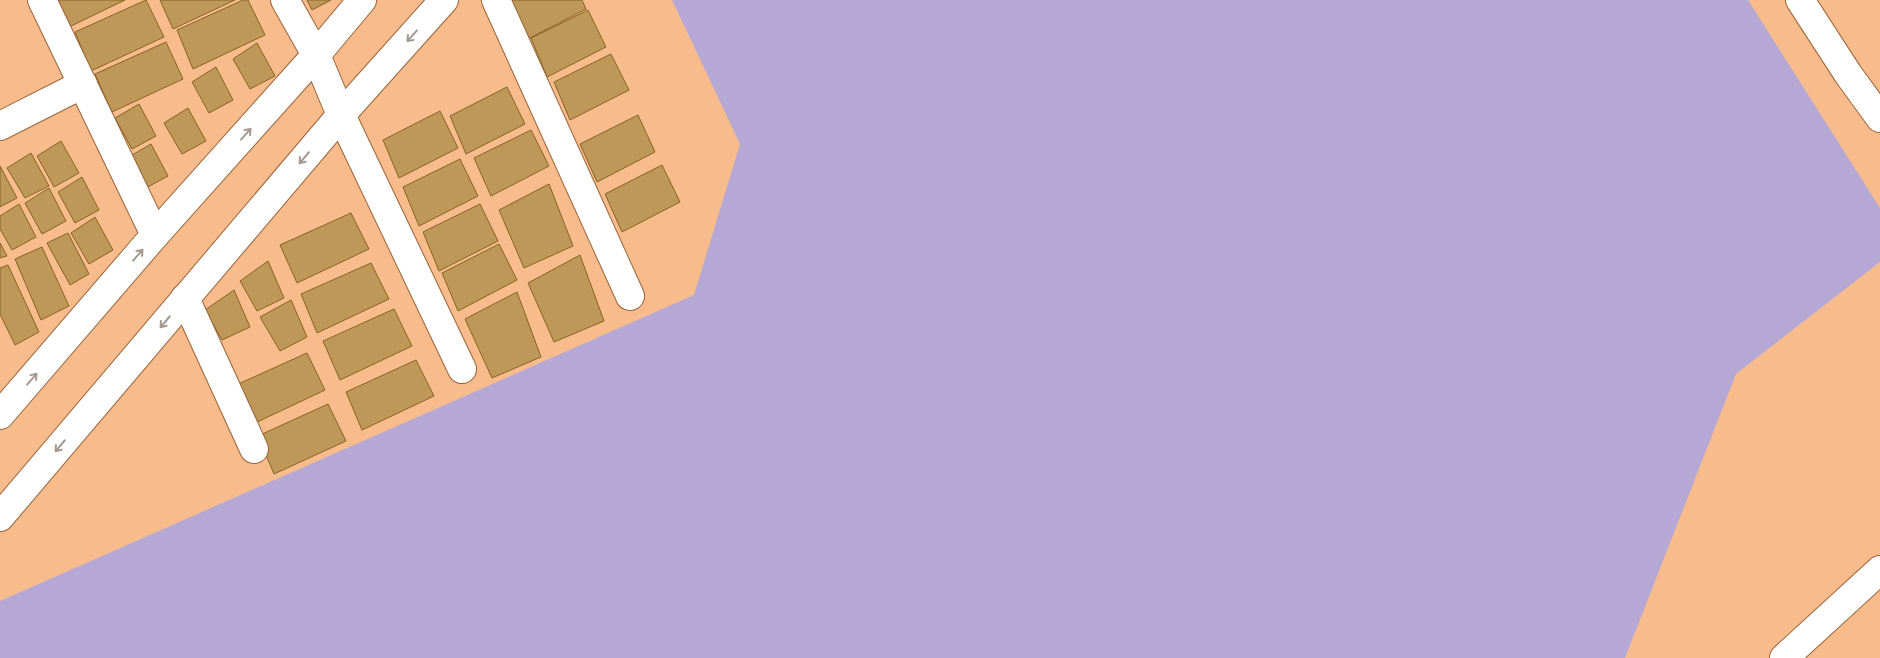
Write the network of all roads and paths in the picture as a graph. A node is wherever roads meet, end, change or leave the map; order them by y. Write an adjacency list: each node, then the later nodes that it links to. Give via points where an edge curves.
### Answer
1 (42, 0): 8 (street)
2 (285, 0): 7 (street)
3 (362, 0): 7 (street)
4 (444, 0): 9 (street, one-way to 9)
5 (496, 0): 13 (street)
6 (1800, 0): 10 (street)
7 (316, 55): 9 (street); 12 (street, one-way to 7)
8 (83, 84): 11 (street); 12 (street)
9 (341, 115): 14 (street, one-way to 14); 15 (street)
10 (1880, 118)
11 (0, 126)
12 (155, 235): 16 (street, one-way to 12)
13 (630, 296)
14 (186, 298): 17 (street); 18 (street, one-way to 18)
15 (462, 369)
16 (0, 416)
17 (254, 449)
18 (0, 517)
19 (1880, 570): 20 (street)
20 (1784, 658)

